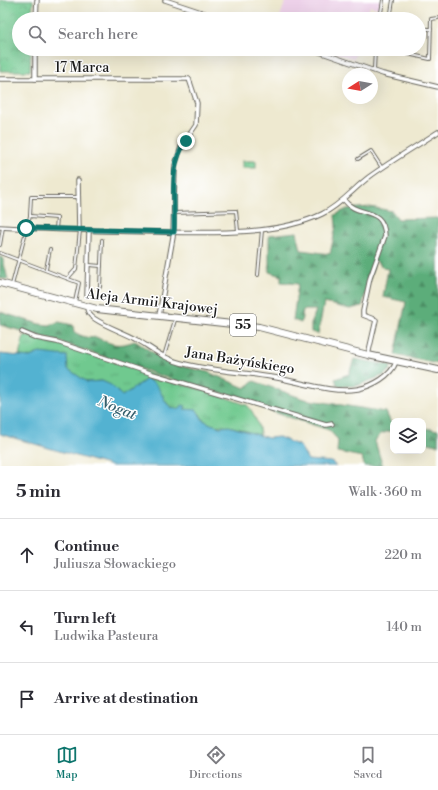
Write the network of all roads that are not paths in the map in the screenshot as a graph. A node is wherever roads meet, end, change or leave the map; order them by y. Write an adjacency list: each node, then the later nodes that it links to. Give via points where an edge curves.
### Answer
1 (37, 0): 5 (street)
2 (165, 0): 6 (street)
3 (383, 0): 7 (lane)
4 (393, 0): 8 (lane)
5 (36, 12)
6 (201, 12)
7 (381, 12)
8 (391, 12)
9 (438, 18): 11 (lane, via 431,19)
10 (426, 29): 11 (lane)
11 (431, 29): 15 (lane, via 430,60)
12 (35, 56): 20 (street)
13 (332, 56): 16 (street)
14 (375, 56): 17 (lane)
15 (414, 56)
16 (368, 68)
17 (374, 68)
18 (378, 71): 21 (street)
19 (0, 79): 20 (street, 17 Marca)
20 (34, 79): 28 (street, 17 Marca, via 189,79 198,105 196,128 182,147 175,165)
21 (438, 87)
22 (438, 132): 24 (street)
23 (358, 159): 24 (lane, via 370,151)
24 (382, 168): 27 (street, via 361,183)
25 (78, 180): 26 (street)
26 (78, 197): 29 (lane, via 31,198); 34 (street)
27 (344, 200): 32 (street, via 306,220); 57 (street, via 349,206 378,218 384,223 385,228 385,236 370,278 363,311 363,315 376,320)
28 (174, 213): 36 (lane, via 236,211); 37 (street)
29 (30, 216): 31 (lane); 33 (lane, via 57,218)
30 (1, 227): 31 (street); 39 (lane)
31 (26, 228): 33 (street); 42 (lane)
32 (262, 229): 36 (street); 46 (lane)
33 (56, 230): 34 (street)
34 (79, 230): 35 (street); 47 (lane, via 76,269)
35 (90, 231): 37 (street); 43 (street)
36 (238, 231): 37 (street)
37 (174, 232): 54 (street)
38 (102, 240): 44 (lane)
39 (0, 245)
40 (50, 249): 45 (lane)
41 (0, 253): 42 (lane)
42 (18, 261): 45 (lane); 49 (lane)
43 (89, 266): 44 (lane); 51 (street)
44 (101, 266): 50 (lane)
45 (46, 269): 47 (lane, via 47,273)
46 (258, 275)
47 (68, 278): 52 (lane, via 79,285)
48 (0, 283): 49 (main road, Aleja Armii Krajowej / 55)
49 (12, 286): 52 (main road, Aleja Armii Krajowej / 55)
50 (100, 287)
51 (87, 295)
52 (75, 304): 53 (main road, Aleja Armii Krajowej / 55)
53 (87, 307): 54 (main road, Aleja Armii Krajowej / 55); 58 (street, Jana Bażyńskiego, via 95,319)
54 (159, 316): 55 (main road, Aleja Armii Krajowej / 55)
55 (176, 318): 57 (main road, Aleja Armii Krajowej / 55, via 259,327); 58 (lane)
56 (22, 332): 61 (street, via 183,384 326,425)
57 (368, 355): 59 (main road, Aleja Armii Krajowej / 55)
58 (164, 357): 59 (street, Jana Bażyńskiego, via 208,369 344,390 359,389 375,382 390,372)
59 (396, 362): 60 (main road, 55)
60 (438, 370)
61 (332, 424)

